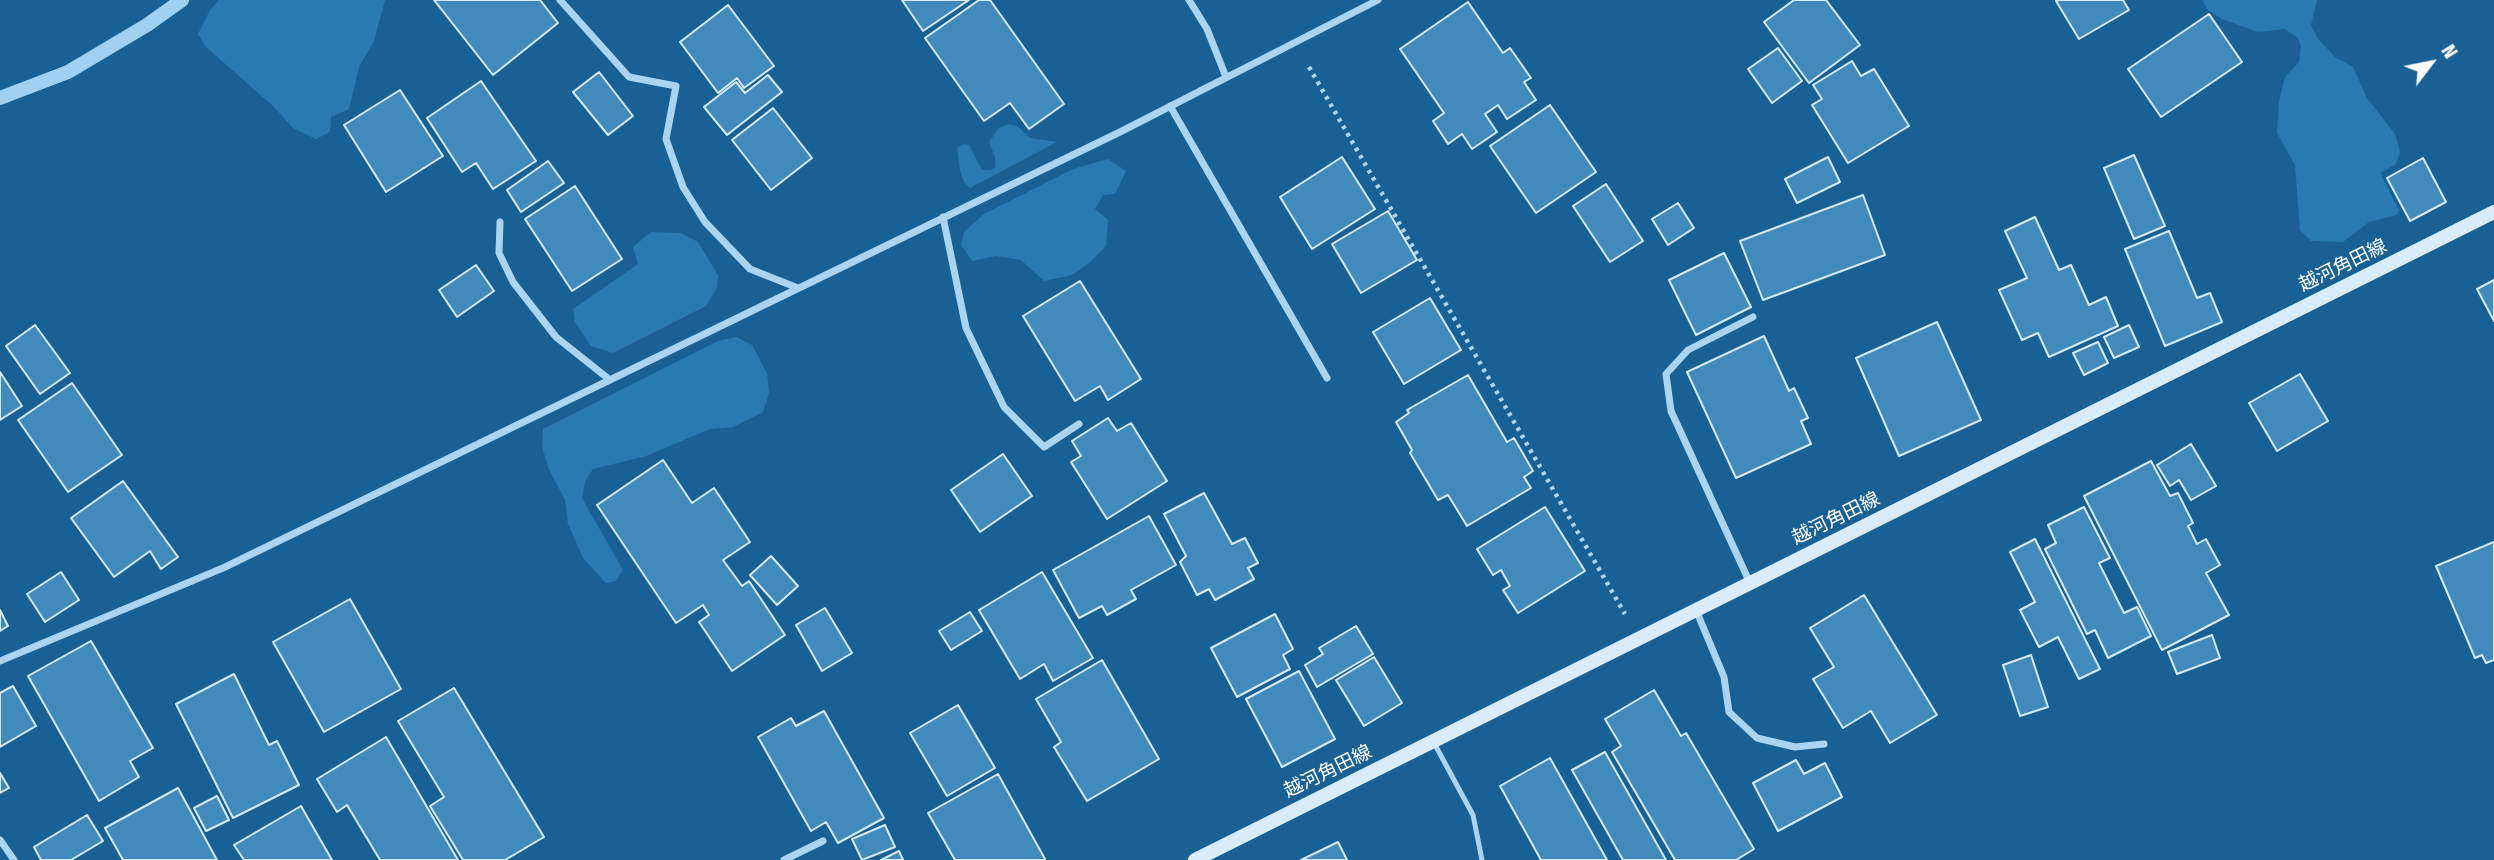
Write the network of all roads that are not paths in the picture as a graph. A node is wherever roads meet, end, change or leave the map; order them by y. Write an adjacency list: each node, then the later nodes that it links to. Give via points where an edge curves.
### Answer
1 (560, 0): 9 (street, via 629,77 676,86 666,139 683,187 705,222 750,269)
2 (1189, 0): 4 (street, via 1207,29)
3 (1378, 0): 4 (street)
4 (1226, 77): 5 (street)
5 (1170, 106): 7 (street); 11 (street)
6 (2494, 212): 14 (main road, 越河角田線)
7 (943, 218): 9 (street); 13 (street, via 966,328 1004,407 1044,447)
8 (500, 222): 12 (street, via 499,253 513,282 556,337)
9 (798, 288): 12 (street)
10 (1753, 317): 14 (street, via 1688,350 1666,374 1671,411)
11 (1327, 378)
12 (610, 380): 16 (street, via 223,568)
13 (1079, 424)
14 (1750, 583): 15 (main road, 越河角田線)
15 (1696, 610): 17 (main road, 越河角田線); 18 (street, via 1724,677 1729,712 1757,738 1795,747)
16 (0, 661)
17 (1433, 741): 23 (main road, 越河角田線); 24 (lane, via 1473,815)
18 (1824, 744)
19 (0, 840): 21 (street)
20 (823, 841): 22 (street)
21 (14, 860)
22 (784, 860)
23 (1195, 860)
24 (1482, 860)

